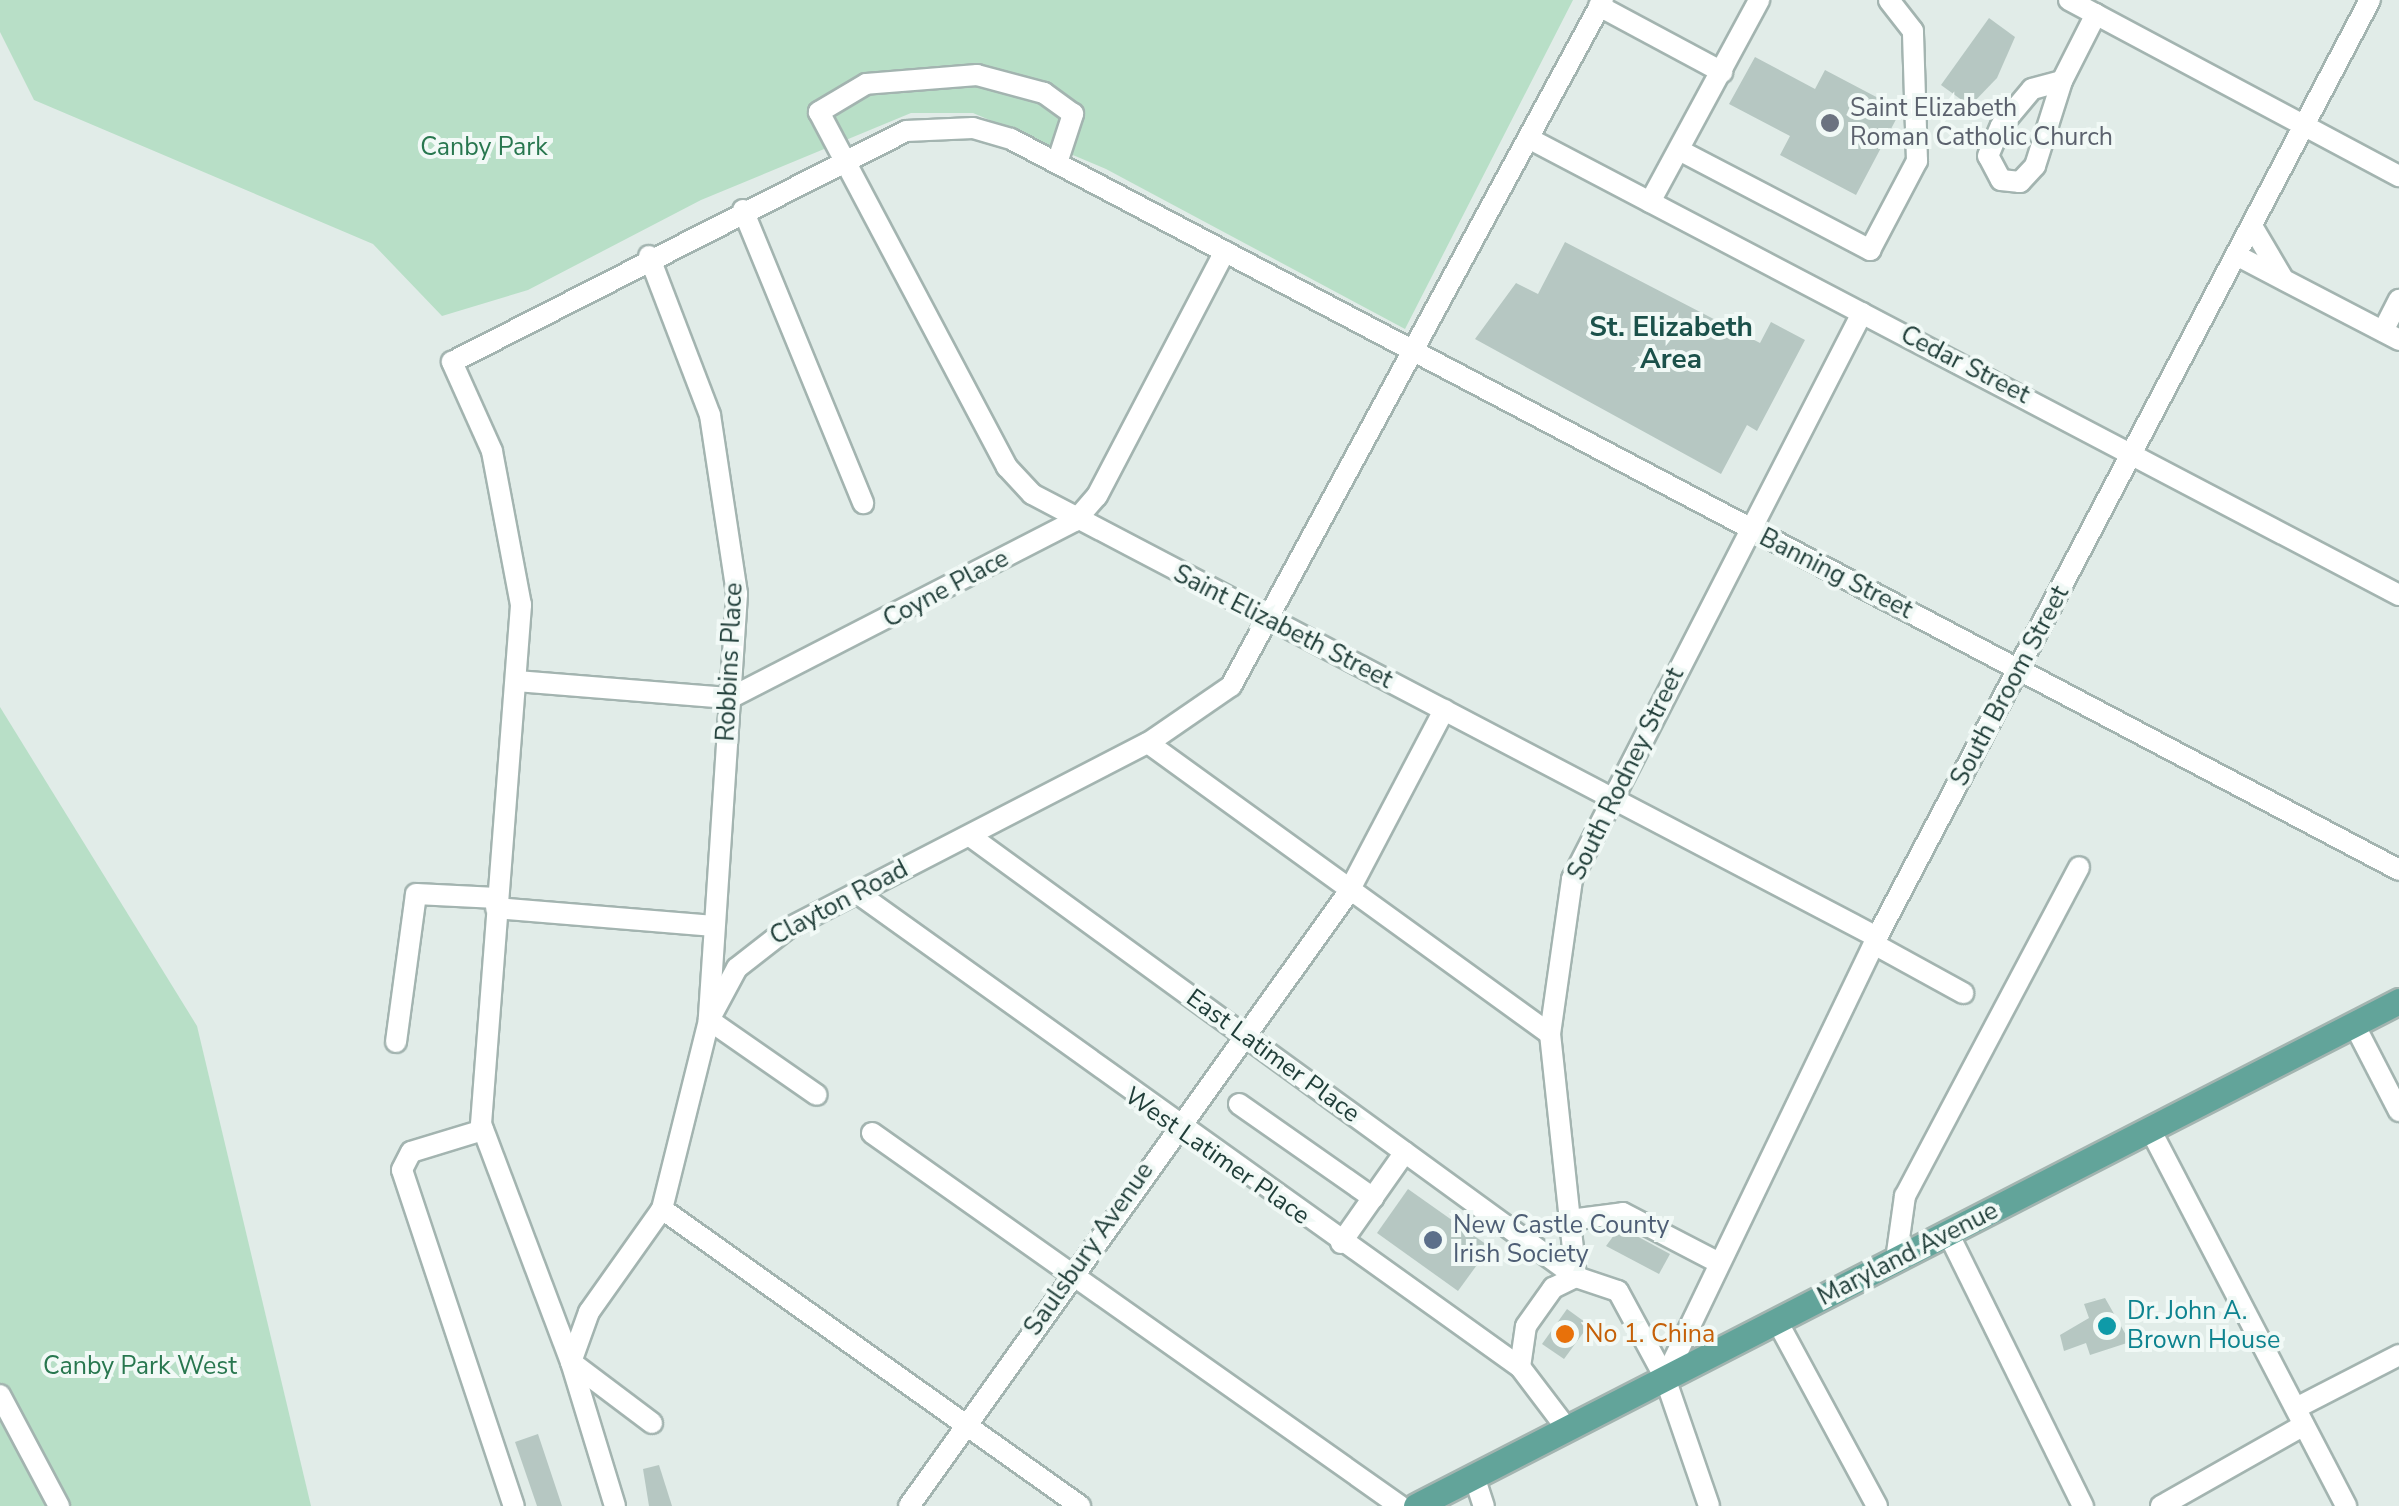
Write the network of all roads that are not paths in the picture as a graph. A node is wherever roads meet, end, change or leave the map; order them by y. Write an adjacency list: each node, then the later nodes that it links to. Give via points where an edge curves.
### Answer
1 (1759, 0): 7 (street)
2 (1889, 0): 11 (street, via 1913,31 1917,161 1870,250)
3 (2069, 0): 6 (street)
4 (2370, 0): 9 (street, South Broom Street)
5 (1601, 3): 7 (street); 10 (street, Clayton Road)
6 (2096, 14): 8 (street); 9 (street)
7 (1722, 72): 11 (street)
8 (2062, 81): 8 (street, via 2032,89 2002,126 1988,156 2001,180 2020,182 2036,166)
9 (2304, 128): 14 (street); 17 (street, South Broom Street)
10 (1530, 139): 15 (street, Cedar Street); 25 (street, Clayton Road)
11 (1679, 150): 15 (street)
12 (842, 159): 13 (street, Banning Street, via 906,131 950,126 995,133); 13 (street, Saint Elizabeth Street, via 819,112 829,101 919,73 1044,93 1076,126); 16 (street, Banning Street); 28 (street, Saint Elizabeth Street, via 1007,467)
13 (1057, 163): 18 (street, Banning Street)
14 (2399, 176)
15 (1650, 202): 23 (street, Cedar Street)
16 (743, 210): 19 (street, Banning Street); 27 (street)
17 (2252, 226): 20 (street, South Broom Street); 21 (street)
18 (1225, 251): 25 (street, Banning Street); 28 (street, Coyne Place, via 1097,496)
19 (648, 256): 33 (street, Banning Street, via 452,362 510,520 521,605); 34 (street, Robbins Place, via 710,415 727,499 737,594)
20 (2236, 256): 21 (street); 26 (street, South Broom Street)
21 (2282, 277): 24 (street)
22 (2399, 300): 24 (street)
23 (1862, 313): 26 (street, Cedar Street); 29 (street, South Rodney Street)
24 (2391, 336)
25 (1418, 351): 29 (street, Banning Street); 31 (street, Clayton Road)
26 (2133, 450): 30 (street, Cedar Street); 32 (street, South Broom Street)
27 (863, 504)
28 (1075, 521): 31 (street, Saint Elizabeth Street); 34 (street, Coyne Place)
29 (1749, 529): 32 (street, Banning Street); 37 (street, South Rodney Street)
30 (2399, 594)
31 (1273, 621): 35 (street, Saint Elizabeth Street); 36 (street, Clayton Road, via 1231,686)
32 (2019, 669): 40 (street, Banning Street); 45 (street, South Broom Street)
33 (517, 681): 34 (street); 43 (street)
34 (730, 698): 44 (street, Robbins Place)
35 (1444, 710): 37 (street, Saint Elizabeth Street); 42 (street, Saulsbury Avenue)
36 (1148, 742): 38 (street, Clayton Road); 42 (street)
37 (1609, 797): 45 (street, Saint Elizabeth Street); 50 (street, South Rodney Street, via 1572,880)
38 (970, 836): 41 (street, Clayton Road); 51 (street, East Latimer Place)
39 (2079, 866): 66 (street, via 1905,1196)
40 (2399, 870)
41 (856, 892): 48 (street, Clayton Road, via 758,946); 57 (street, West Latimer Place)
42 (1348, 893): 50 (street); 51 (street, Saulsbury Avenue)
43 (497, 903): 44 (street); 52 (street, via 416,894); 56 (street)
44 (712, 926): 48 (street, Robbins Place)
45 (1875, 941): 46 (street, Saint Elizabeth Street); 67 (street, South Broom Street)
46 (1963, 993)
47 (2398, 1000): 49 (main road, Maryland Avenue)
48 (709, 1020): 53 (street); 62 (street, Clayton Road)
49 (2354, 1024): 55 (street); 58 (main road, Maryland Avenue)
50 (1550, 1034): 63 (street, South Rodney Street)
51 (1243, 1035): 57 (street, Saulsbury Avenue); 60 (street, East Latimer Place)
52 (396, 1042)
53 (817, 1094)
54 (1239, 1104): 61 (street)
55 (2399, 1111)
56 (482, 1127): 72 (street); 82 (street, via 411,1152 402,1170)
57 (1175, 1128): 65 (street, West Latimer Place); 68 (street, Saulsbury Avenue)
58 (2150, 1130): 64 (main road, Maryland Avenue); 76 (street)
59 (872, 1133): 68 (street)
60 (1405, 1152): 61 (street); 69 (street, East Latimer Place)
61 (1373, 1198): 65 (street)
62 (662, 1209): 72 (street, Clayton Road, via 589,1312); 78 (street)
63 (1570, 1220): 67 (street, via 1623,1213); 69 (street, South Rodney Street)
64 (1948, 1233): 66 (main road, Maryland Avenue); 91 (street)
65 (1341, 1244): 73 (street, West Latimer Place)
66 (1896, 1260): 70 (main road, Maryland Avenue)
67 (1717, 1262): 74 (street, South Broom Street)
68 (1069, 1276): 78 (street, Saulsbury Avenue); 86 (street)
69 (1576, 1277): 73 (street, via 1535,1307); 74 (street, via 1628,1302)
70 (1778, 1321): 74 (main road, Maryland Avenue); 90 (street)
71 (2399, 1355): 76 (street)
72 (571, 1362): 77 (street); 83 (street)
73 (1520, 1368): 79 (street, West Latimer Place)
74 (1664, 1378): 79 (main road, Maryland Avenue); 89 (street)
75 (0, 1395): 81 (street)
76 (2300, 1416): 92 (street); 93 (street)
77 (652, 1422)
78 (966, 1422): 84 (street, Saulsbury Avenue); 85 (street)
79 (1566, 1429): 80 (main road, Maryland Avenue)
80 (1474, 1476): 87 (main road, Maryland Avenue); 88 (street)
81 (59, 1506)
82 (514, 1506)
83 (615, 1506)
84 (909, 1506)
85 (1080, 1506)
86 (1400, 1506)
87 (1416, 1506)
88 (1484, 1506)
89 (1709, 1506)
90 (1877, 1506)
91 (2083, 1506)
92 (2161, 1506)
93 (2346, 1506)

